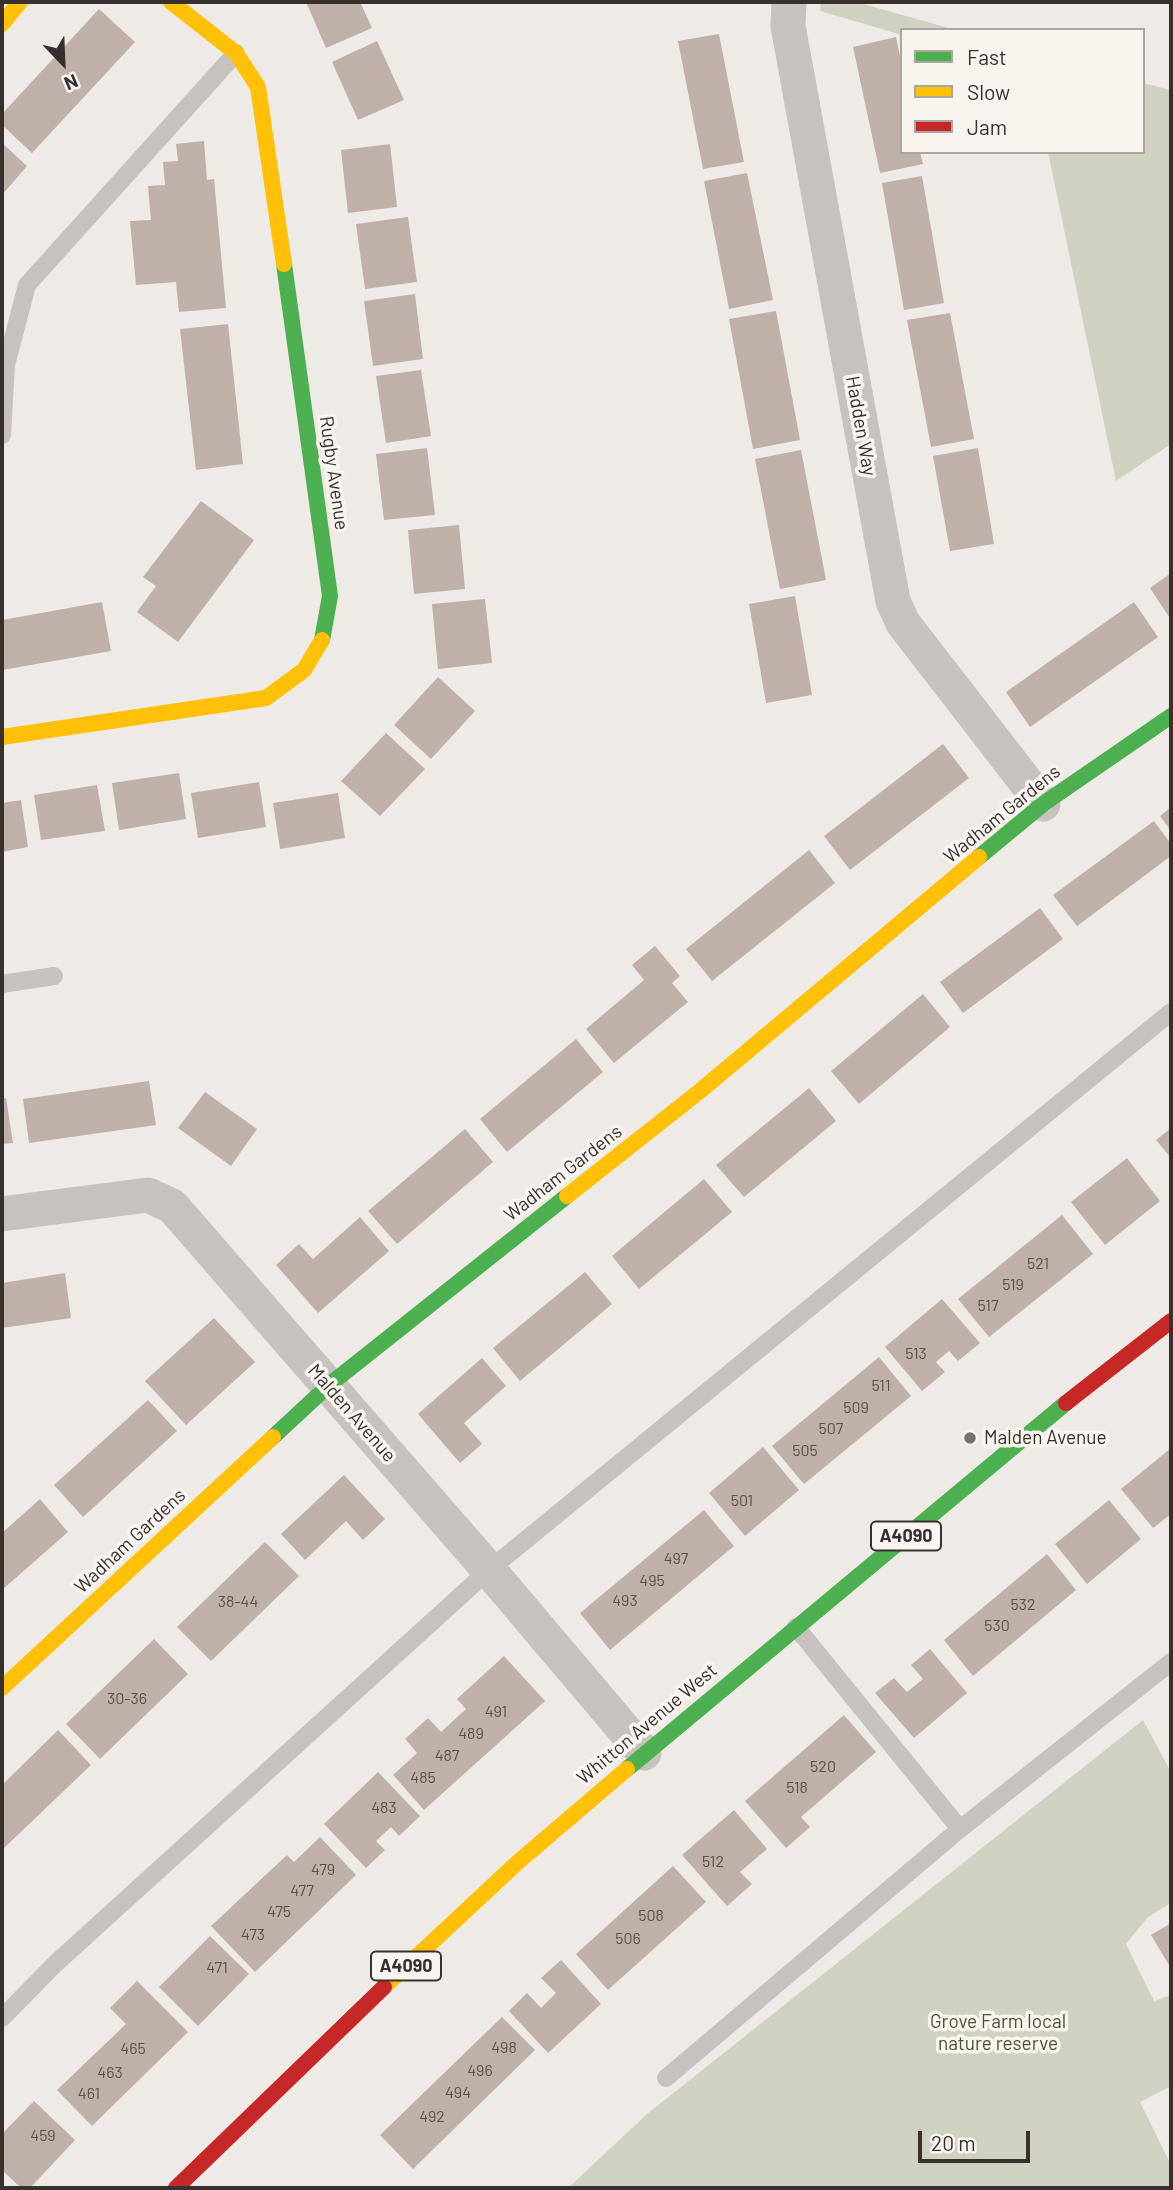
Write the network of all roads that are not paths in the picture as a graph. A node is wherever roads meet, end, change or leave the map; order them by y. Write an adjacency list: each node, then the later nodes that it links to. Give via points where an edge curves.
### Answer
1 (20, 2): 4 (street)
2 (171, 2): 5 (street, Rugby Avenue)
3 (789, 2): 9 (street, Hadden Way, via 788,26 892,601 903,623)
4 (2, 24)
5 (236, 53): 6 (lane, via 27,285 6,365); 8 (street, Rugby Avenue, via 258,87 266,132 330,596 324,638 304,670 266,698)
6 (2, 435)
7 (1171, 716): 9 (street, Wadham Gardens)
8 (2, 737)
9 (1043, 804): 15 (street, Wadham Gardens, via 700,1091)
10 (54, 976): 11 (lane)
11 (2, 984)
12 (1171, 1012): 16 (lane)
13 (2, 1214): 15 (street, Malden Avenue, via 148,1195 172,1206)
14 (1171, 1321): 17 (street, Whitton Avenue West / A4090)
15 (329, 1385): 16 (street, Malden Avenue); 19 (street, Wadham Gardens)
16 (489, 1570): 20 (street, Malden Avenue); 22 (lane, via 55,1964)
17 (796, 1627): 20 (street, Whitton Avenue West / A4090); 21 (lane)
18 (1171, 1662): 21 (lane)
19 (2, 1688)
20 (644, 1753): 24 (street, Whitton Avenue West / A4090, via 392,1979)
21 (960, 1829): 23 (lane)
22 (2, 2018)
23 (666, 2078)
24 (176, 2188)

